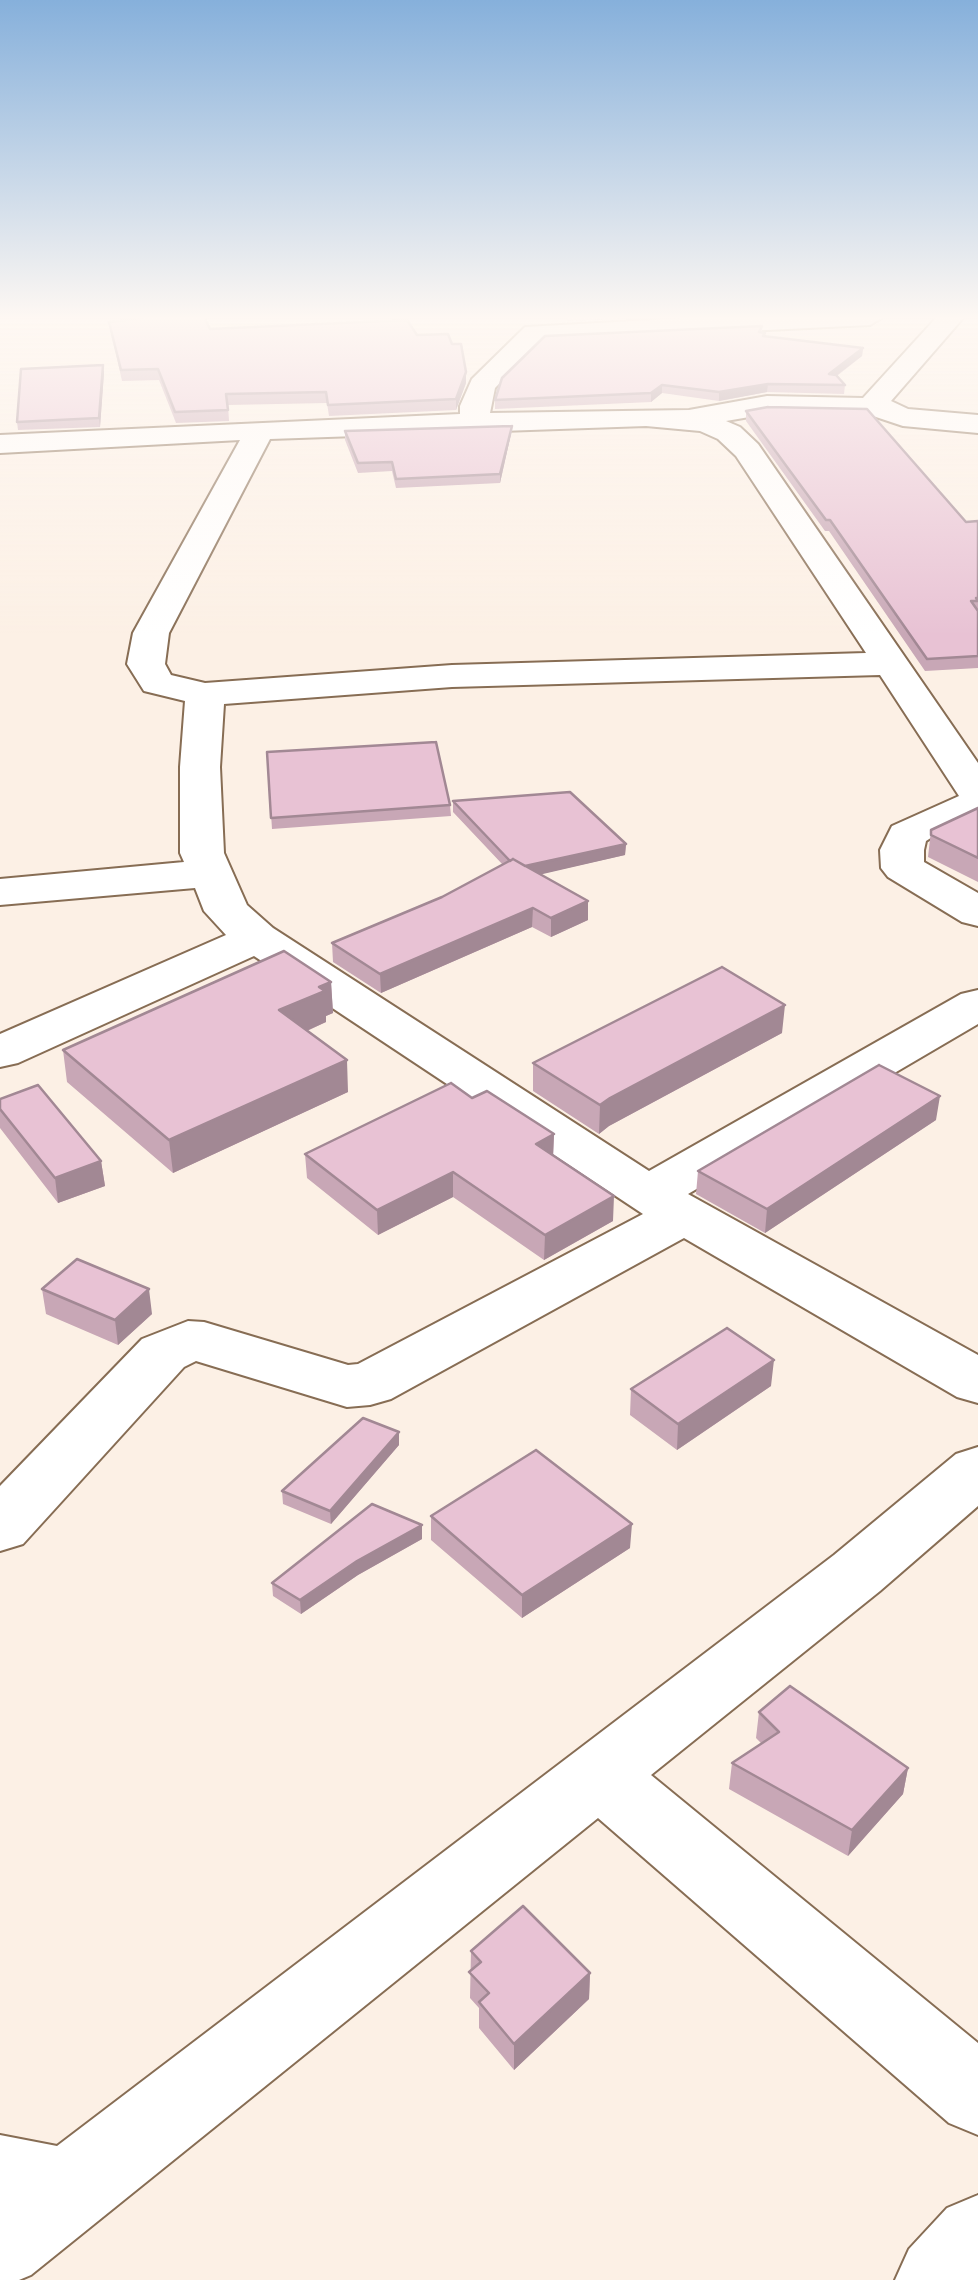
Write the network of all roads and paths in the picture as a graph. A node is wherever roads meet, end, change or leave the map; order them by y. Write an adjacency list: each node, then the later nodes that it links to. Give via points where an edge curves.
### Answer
1 (438, 423): 3 (street)
2 (700, 423): 5 (street, via 729,434 747,450)
3 (260, 430): 4 (street); 6 (street, via 151,632 146,664 157,684)
4 (0, 444)
5 (890, 664): 6 (street, via 452,676); 7 (street)
6 (204, 694): 9 (street, via 202,853)
7 (978, 793)
8 (978, 803): 11 (street, via 907,834 902,850 903,868)
9 (210, 873): 10 (street); 12 (street, via 227,911)
10 (0, 892)
11 (978, 912)
12 (256, 938): 14 (street); 15 (street)
13 (978, 1004): 15 (street)
14 (0, 1052)
15 (666, 1205): 16 (street); 18 (street, via 370,1384 346,1386 204,1342 163,1353)
16 (978, 1382)
17 (967, 1497): 19 (street, via 857,1573)
18 (0, 1527)
19 (599, 1775): 20 (street); 21 (street)
20 (978, 2095)
21 (34, 2184): 23 (street)
22 (978, 2239): 24 (street)
23 (0, 2244)
24 (940, 2280)

